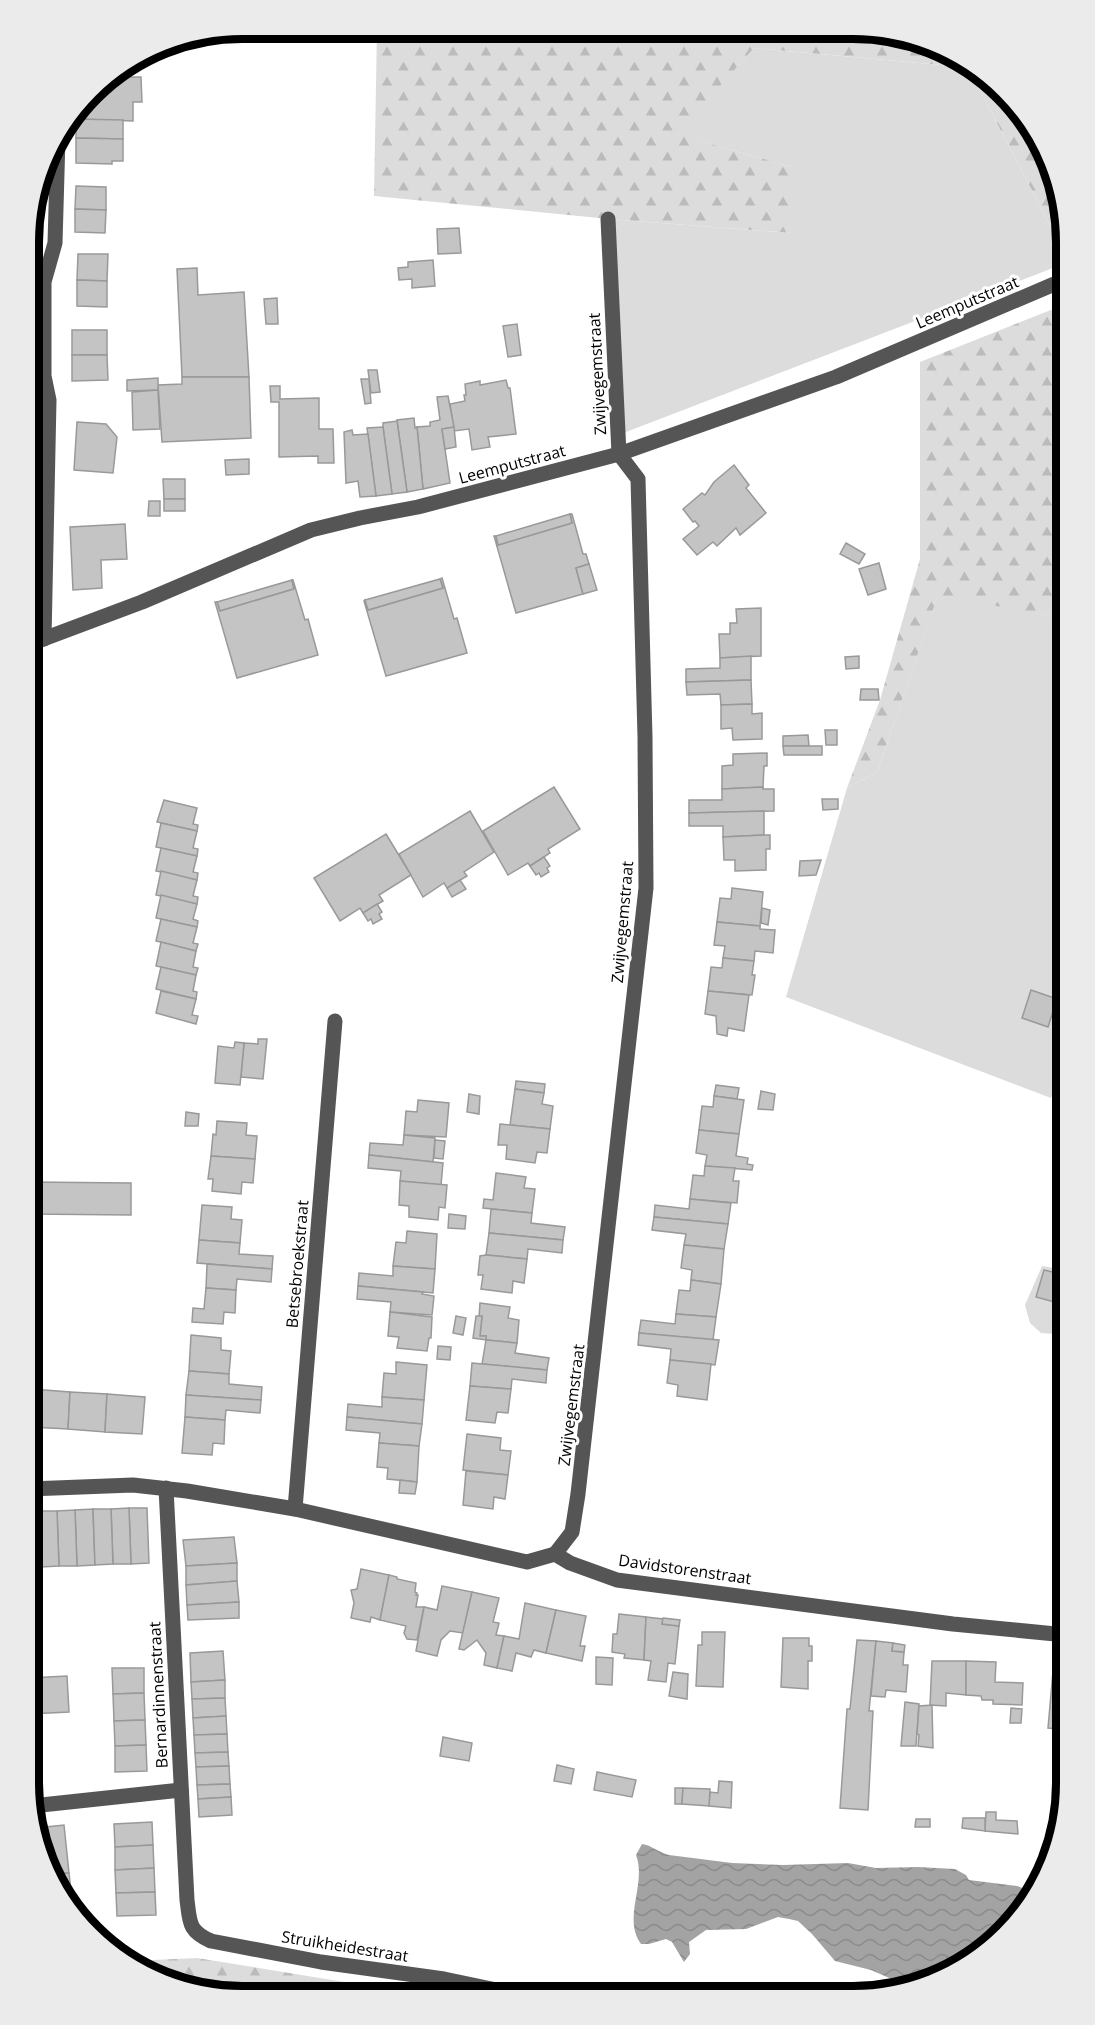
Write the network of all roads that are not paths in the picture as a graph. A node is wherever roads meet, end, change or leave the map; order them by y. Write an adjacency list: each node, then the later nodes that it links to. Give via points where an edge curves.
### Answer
1 (57, 158): 5 (street, via 55,243 44,282 44,376 49,400)
2 (608, 219): 4 (street, Zwijvegemstraat)
3 (1056, 283): 4 (street, Leemputstraat, via 836,377)
4 (619, 454): 6 (street, Leemputstraat, via 418,507 311,530); 11 (street, Zwijvegemstraat, via 638,479 646,888 578,1494 572,1532)
5 (39, 602)
6 (39, 641)
7 (335, 1021): 10 (street, Betsebroekstraat)
8 (166, 1488): 9 (street, via 133,1485); 10 (street); 13 (street, Bernardinnenstraat)
9 (39, 1489)
10 (295, 1509): 11 (street, via 527,1562)
11 (555, 1554): 12 (street, Davidstorenstraat, via 617,1580)
12 (1056, 1634)
13 (181, 1790): 14 (street); 15 (street, Bernardinnenstraat)
14 (41, 1805)
15 (187, 1900): 16 (street, Struikheidestraat, via 192,1929 210,1941)
16 (477, 1986)

